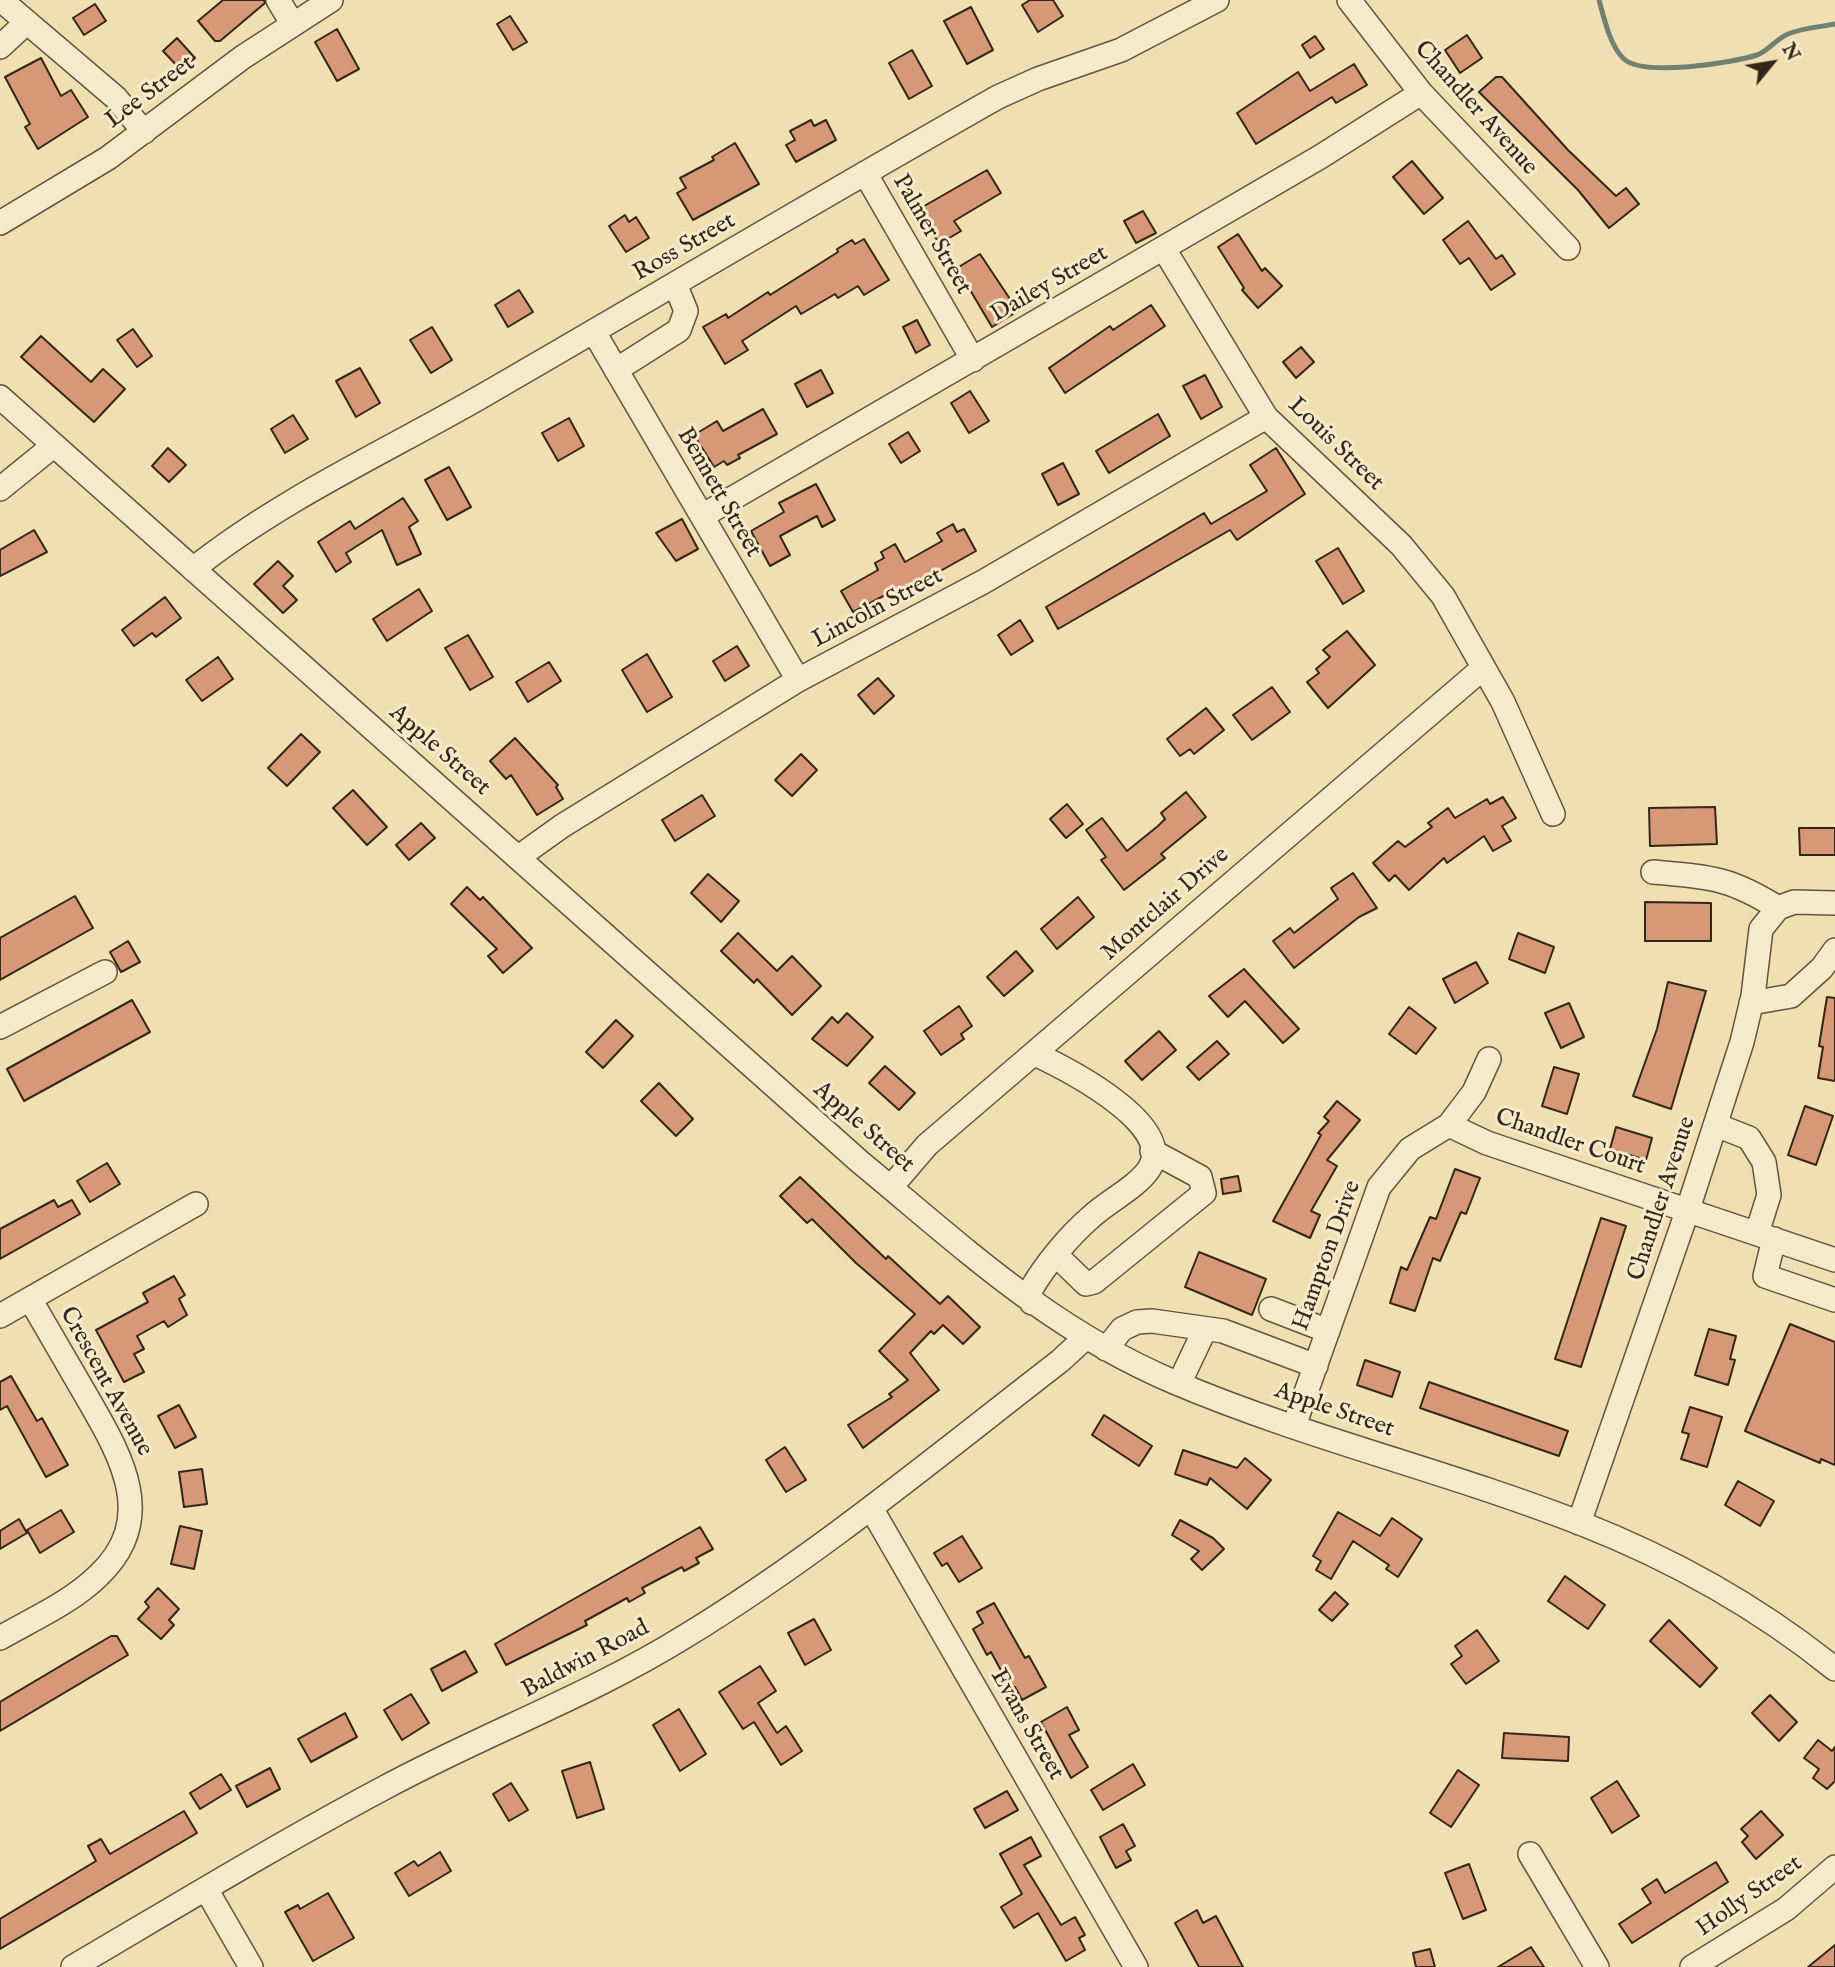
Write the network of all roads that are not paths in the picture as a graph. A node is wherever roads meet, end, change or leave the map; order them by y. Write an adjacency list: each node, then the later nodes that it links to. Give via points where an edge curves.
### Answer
1 (1, 0): 6 (street)
2 (278, 0): 7 (street)
3 (331, 0): 7 (street, Lee Street)
4 (1217, 0): 11 (street, Ross Street, via 1121,50 998,97)
5 (1349, 0): 9 (street, Chandler Avenue)
6 (27, 22): 8 (street); 10 (street, via 116,98)
7 (292, 23): 10 (street, Lee Street)
8 (0, 47)
9 (1422, 93): 13 (street, Dailey Street); 14 (street, Chandler Avenue)
10 (144, 132): 12 (street, Lee Street)
11 (865, 173): 15 (street, Ross Street); 17 (street, Palmer Street)
12 (0, 223)
13 (1164, 248): 17 (street, Dailey Street); 20 (street, Louis Street)
14 (1568, 248)
15 (675, 284): 16 (street, Ross Street); 18 (street, via 686,311 679,330)
16 (594, 332): 18 (street, Bennett Street); 24 (street, Ross Street, via 274,513)
17 (973, 360): 23 (street, Dailey Street)
18 (616, 370): 23 (street, Bennett Street)
19 (0, 397): 21 (street, Apple Street)
20 (1266, 417): 25 (street, Louis Street, via 1418,564 1443,596); 26 (street, Lincoln Street, via 982,582)
21 (53, 446): 22 (street); 24 (street, Apple Street)
22 (0, 489)
23 (702, 516): 26 (street, Bennett Street)
24 (193, 569): 28 (street, Apple Street)
25 (1482, 669): 27 (street, Louis Street, via 1503,702); 36 (street, Montclair Drive)
26 (798, 680): 28 (street, Lincoln Street)
27 (1553, 814)
28 (520, 856): 41 (street, Apple Street)
29 (1653, 872): 31 (street, via 1717,878)
30 (1835, 902): 31 (street)
31 (1786, 905): 34 (street, Chandler Avenue, via 1761,929)
32 (1835, 950): 34 (street, via 1791,996)
33 (105, 972): 35 (street)
34 (1751, 1003): 39 (street, Chandler Avenue)
35 (0, 1027)
36 (1035, 1054): 40 (street, via 1135,1115); 41 (street, Montclair Drive, via 927,1145)
37 (1489, 1059): 38 (street, Hampton Drive, via 1474,1092)
38 (1449, 1125): 43 (street, Chandler Court, via 1488,1143); 53 (street, Hampton Drive, via 1410,1149 1379,1187)
39 (1716, 1125): 43 (street, Chandler Avenue); 44 (street, via 1749,1138 1764,1162 1769,1195)
40 (1152, 1151): 45 (street, via 1148,1170 1089,1218); 45 (street, via 1200,1177 1204,1193 1094,1282 1086,1284)
41 (891, 1187): 49 (street, Apple Street)
42 (196, 1204): 47 (street)
43 (1688, 1209): 44 (street, Chandler Court); 60 (street, Chandler Avenue)
44 (1766, 1236): 46 (street, Chandler Court); 48 (street, via 1765,1276)
45 (1056, 1255): 49 (street, via 1030,1291)
46 (1835, 1260)
47 (30, 1299): 51 (street); 61 (street, Crescent Avenue, via 119,1453 130,1495 129,1516 115,1557 101,1574)
48 (1835, 1300)
49 (1032, 1303): 54 (street, Apple Street)
50 (1271, 1309): 53 (street)
51 (0, 1316)
52 (1205, 1329): 55 (street, via 1137,1322 1122,1329); 56 (street, via 1223,1331); 57 (street)
53 (1328, 1331): 56 (street, Hampton Drive)
54 (1085, 1338): 55 (street, Apple Street); 59 (street, Baldwin Road)
55 (1106, 1349): 57 (street, Apple Street)
56 (1316, 1366): 58 (street, Hampton Drive)
57 (1179, 1384): 58 (street, Apple Street)
58 (1294, 1426): 60 (street, Apple Street)
59 (871, 1508): 65 (street, Baldwin Road, via 797,1563 645,1661 382,1788); 68 (street, Evans Street)
60 (1580, 1522): 62 (street, Apple Street, via 1700,1578 1778,1626)
61 (0, 1638)
62 (1835, 1669)
63 (1530, 1854): 69 (street)
64 (1835, 1867): 70 (street, Holly Street, via 1786,1909)
65 (206, 1889): 66 (street, Baldwin Road); 67 (street)
66 (73, 1967)
67 (251, 1967)
68 (1136, 1967)
69 (1597, 1967)
70 (1692, 1967)

